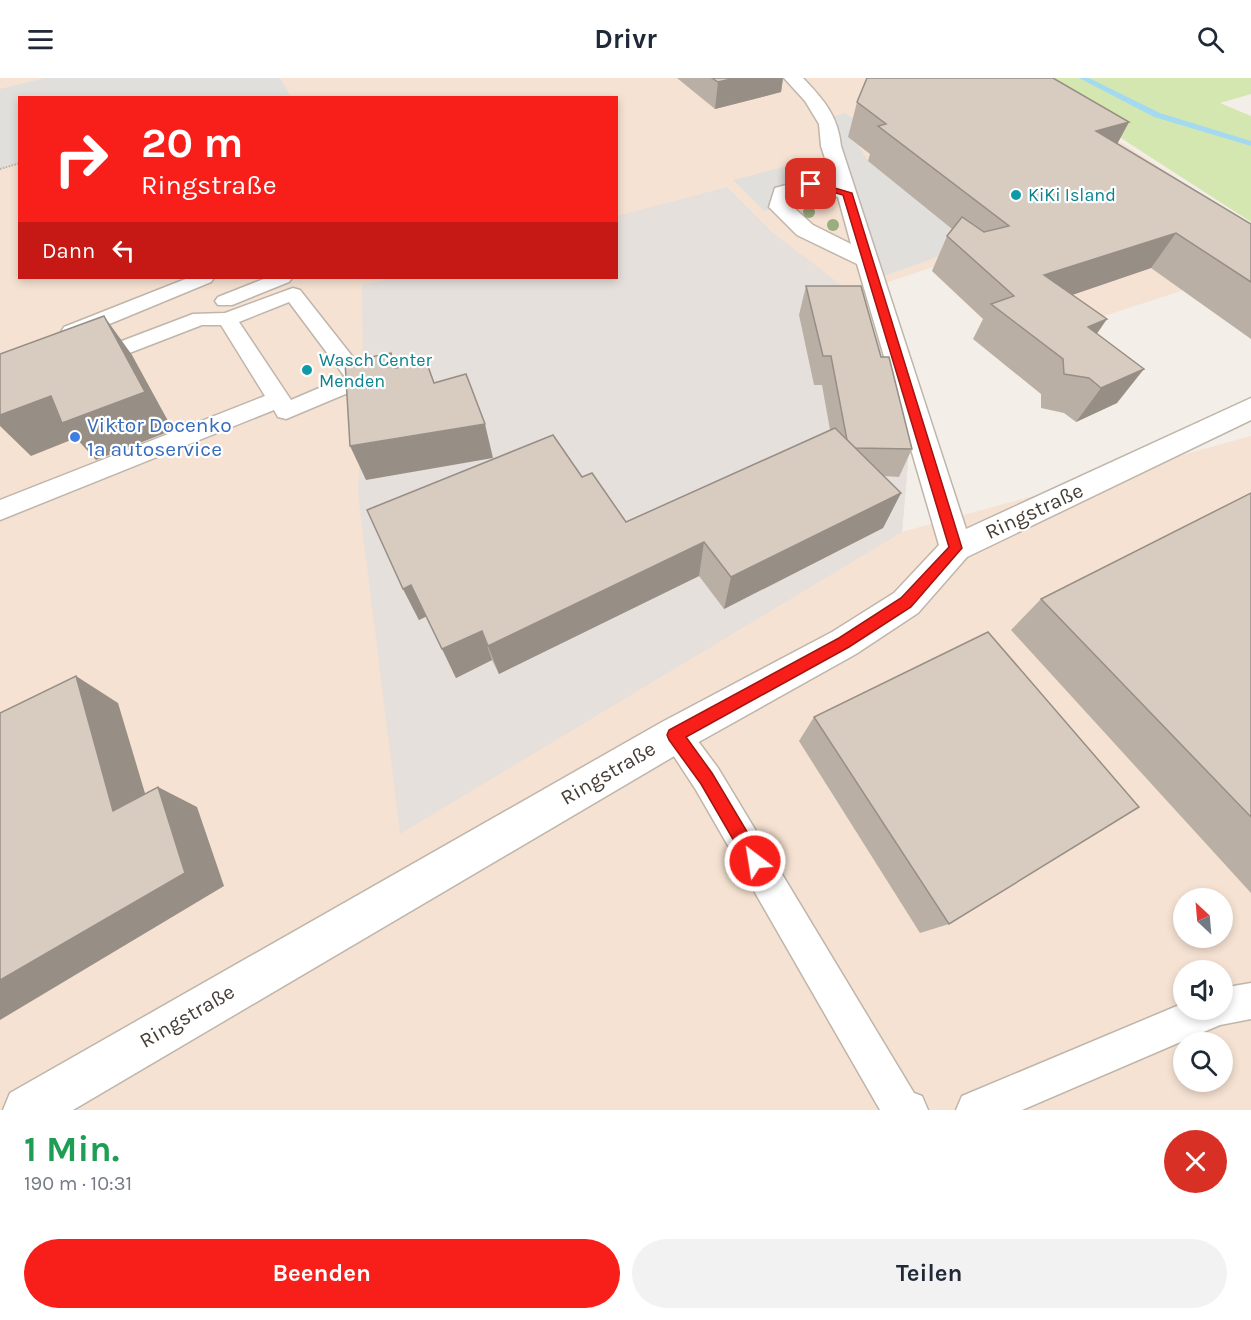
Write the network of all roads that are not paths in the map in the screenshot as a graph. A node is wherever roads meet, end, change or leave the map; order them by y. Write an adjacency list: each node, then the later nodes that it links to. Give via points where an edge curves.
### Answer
1 (793, 78): 2 (street, via 829,124 831,146)
2 (847, 193): 3 (street); 3 (street, via 811,184 782,192 780,207 806,230)
3 (867, 260): 13 (street)
4 (202, 279): 8 (lane)
5 (280, 279): 6 (lane, via 203,310)
6 (200, 319): 7 (lane); 9 (lane)
7 (227, 319): 10 (lane); 10 (lane, via 292,294 359,380 286,411)
8 (54, 339)
9 (70, 369)
10 (278, 399): 12 (lane)
11 (1251, 408): 13 (street, Ringstraße)
12 (0, 510)
13 (956, 548): 14 (street, Ringstraße, via 906,603 844,643)
14 (675, 735): 18 (street, Ringstraße); 19 (lane, via 707,779 901,1108)
15 (1251, 1001): 16 (lane)
16 (1233, 1005)
17 (1188, 1020): 20 (lane)
18 (27, 1110)
19 (908, 1110)
20 (976, 1110)

